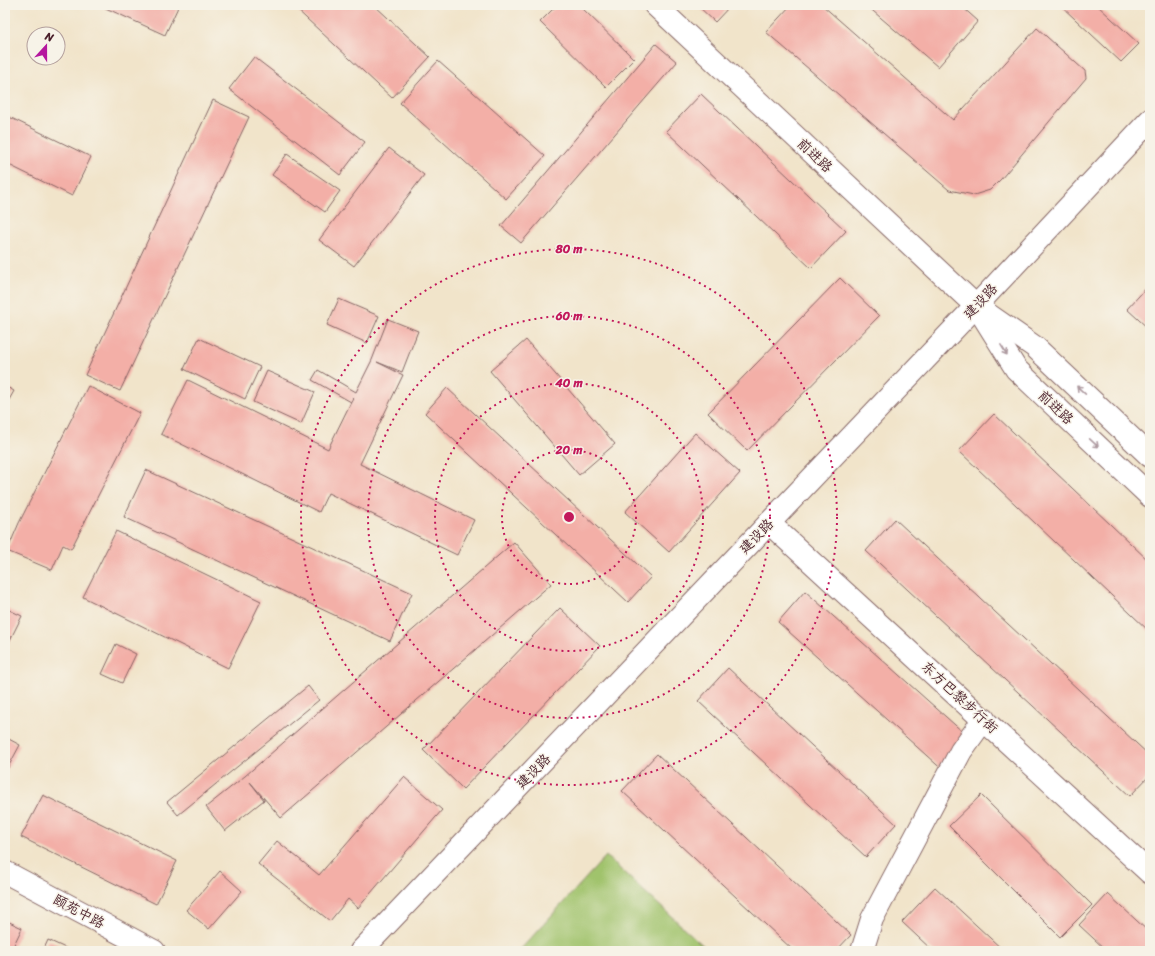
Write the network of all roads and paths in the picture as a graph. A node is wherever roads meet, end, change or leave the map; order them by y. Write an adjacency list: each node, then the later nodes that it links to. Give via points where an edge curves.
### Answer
1 (655, 5): 3 (street, 前进路)
2 (1150, 120): 3 (street, 建设路)
3 (976, 306): 4 (street, 前进路, one-way to 3, via 1035,347); 5 (street, 前进路, one-way to 5, via 1016,369); 6 (street, 建设路)
4 (1150, 456)
5 (1150, 496)
6 (769, 523): 7 (street, 东方巴黎步行街); 11 (street, 建设路)
7 (984, 719): 9 (street, 东方巴黎步行街); 12 (street, via 962,751 872,919)
8 (5, 872): 10 (street, 颐苑中路)
9 (1150, 872)
10 (154, 951)
11 (362, 951)
12 (862, 951)

